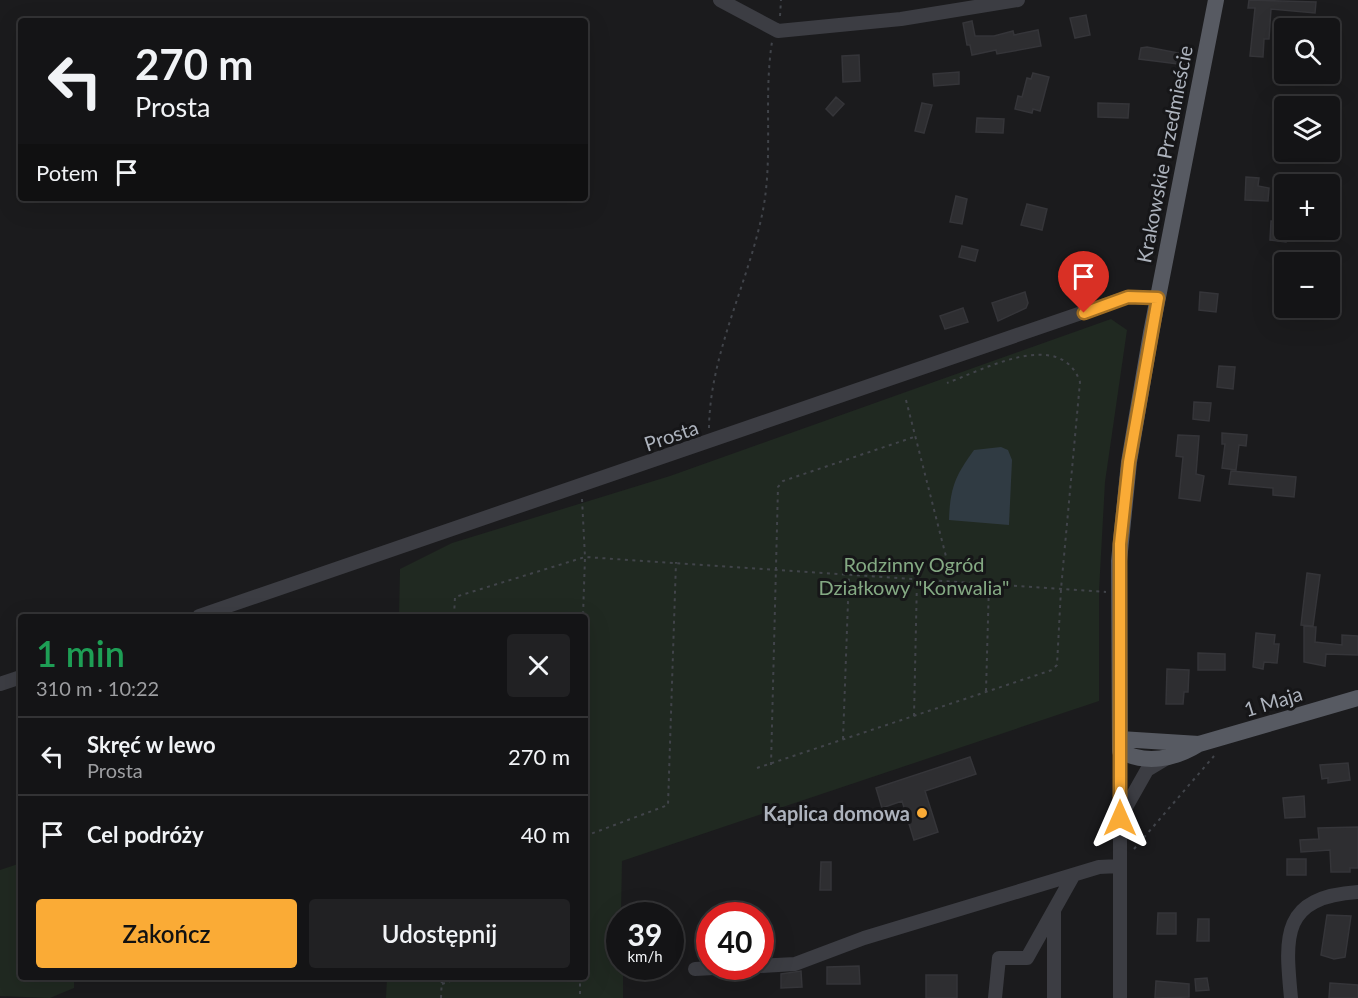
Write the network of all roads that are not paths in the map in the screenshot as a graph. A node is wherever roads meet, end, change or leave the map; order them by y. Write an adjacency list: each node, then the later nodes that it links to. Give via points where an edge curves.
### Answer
1 (720, 0): 2 (street, via 776,30 901,19)
2 (1018, 0)
3 (1216, 0): 4 (main road, Krakowskie Przedmieście)
4 (1158, 298): 5 (street, Prosta, via 1128,297); 10 (main road, Krakowskie Przedmieście, via 1129,462 1120,544)
5 (205, 614)
6 (18, 678): 7 (street)
7 (0, 684)
8 (1358, 698): 9 (main road, 1 Maja)
9 (1199, 744): 10 (main road, 1 Maja); 11 (main road, 1 Maja)
10 (1120, 745): 11 (main road, 1 Maja, via 1144,759); 12 (street, Krakowskie Przedmieście)
11 (1168, 757): 12 (street, 1 Maja, via 1147,770)
12 (1120, 818): 13 (street, Krakowskie Przedmieście)
13 (1119, 866): 14 (street, via 1099,867); 20 (street, Krakowskie Przedmieście)
14 (1073, 876): 16 (street); 17 (street, via 864,938 795,964)
15 (1358, 892): 21 (street, via 1319,899 1298,915 1286,950)
16 (1054, 909): 18 (street, via 1027,958 999,958); 19 (street)
17 (774, 965)
18 (995, 998)
19 (1054, 998)
20 (1120, 998)
21 (1291, 998)

